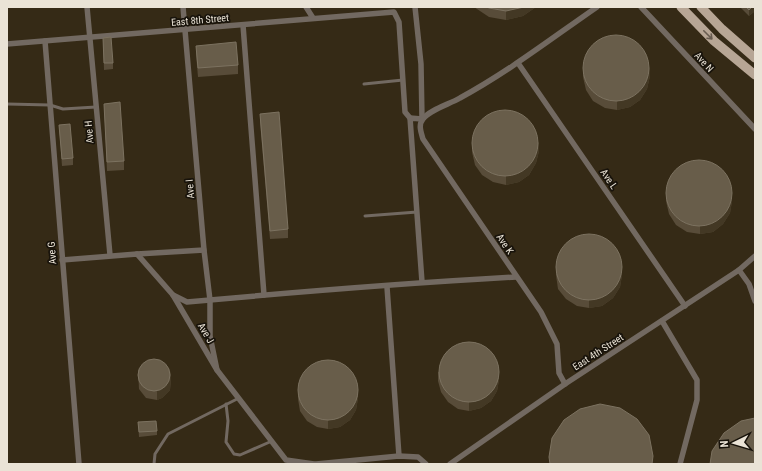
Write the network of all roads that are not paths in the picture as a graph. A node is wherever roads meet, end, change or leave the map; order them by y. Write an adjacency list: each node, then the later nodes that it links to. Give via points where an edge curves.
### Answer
1 (87, 7): 12 (street, Ave H)
2 (183, 7): 11 (street, Ave I)
3 (306, 7): 9 (street)
4 (415, 7): 24 (street, Ave K, via 421,64)
5 (597, 7): 16 (street)
6 (641, 7): 25 (street, Ave N)
7 (681, 7): 17 (main road, one-way to 17)
8 (701, 7): 15 (main road)
9 (313, 18): 10 (street, East 8th Street); 18 (street, East 8th Street, via 394,12 399,22)
10 (243, 25): 11 (street, East 8th Street); 38 (street)
11 (185, 30): 12 (street, East 8th Street); 28 (street, Ave I)
12 (90, 38): 13 (street, East 8th Street); 22 (street, Ave H)
13 (45, 41): 14 (street, East 8th Street); 21 (street, Ave G)
14 (7, 44)
15 (755, 58)
16 (518, 62): 24 (street, via 460,98 428,113); 41 (street, Ave L)
17 (755, 75)
18 (403, 80): 19 (lane); 23 (street, via 405,112)
19 (364, 84)
20 (7, 104): 21 (lane)
21 (50, 105): 22 (lane, via 63,109); 32 (street, Ave G)
22 (96, 107): 30 (street, Ave H)
23 (410, 118): 24 (street); 26 (street)
24 (422, 119): 34 (street, Ave K, via 419,129 423,139)
25 (755, 129)
26 (416, 212): 27 (lane); 35 (street)
27 (365, 216)
28 (204, 250): 29 (street); 39 (street, Ave I)
29 (137, 254): 30 (street); 37 (street, Ave J)
30 (110, 255): 32 (street)
31 (755, 256): 33 (street, East 4th Street)
32 (62, 260): 49 (street, Ave G)
33 (739, 270): 40 (street, via 749,284); 41 (street, East 4th Street)
34 (516, 276): 35 (street); 44 (street, Ave K, via 541,312 557,344 559,374)
35 (422, 282): 36 (street)
36 (387, 287): 38 (street); 48 (street)
37 (173, 295): 39 (street, via 187,302); 43 (street, Ave J)
38 (264, 295): 39 (street)
39 (210, 300): 43 (street, Ave I, via 210,336)
40 (755, 301)
41 (685, 306): 42 (street, East 4th Street)
42 (662, 321): 44 (street, East 4th Street); 54 (street, via 697,380 697,400)
43 (217, 370): 45 (street, Ave J)
44 (565, 384): 53 (street, East 4th Street)
45 (239, 398): 46 (lane); 47 (street, Ave J)
46 (226, 404): 47 (lane, via 226,442 234,454 247,453); 50 (lane, via 168,434 155,454)
47 (272, 441): 51 (street, Ave J, via 286,460)
48 (399, 456): 51 (street, Ave J); 52 (street, Ave J, via 418,457)
49 (79, 464)
50 (154, 464)
51 (315, 464)
52 (426, 464)
53 (450, 464)
54 (680, 464)

